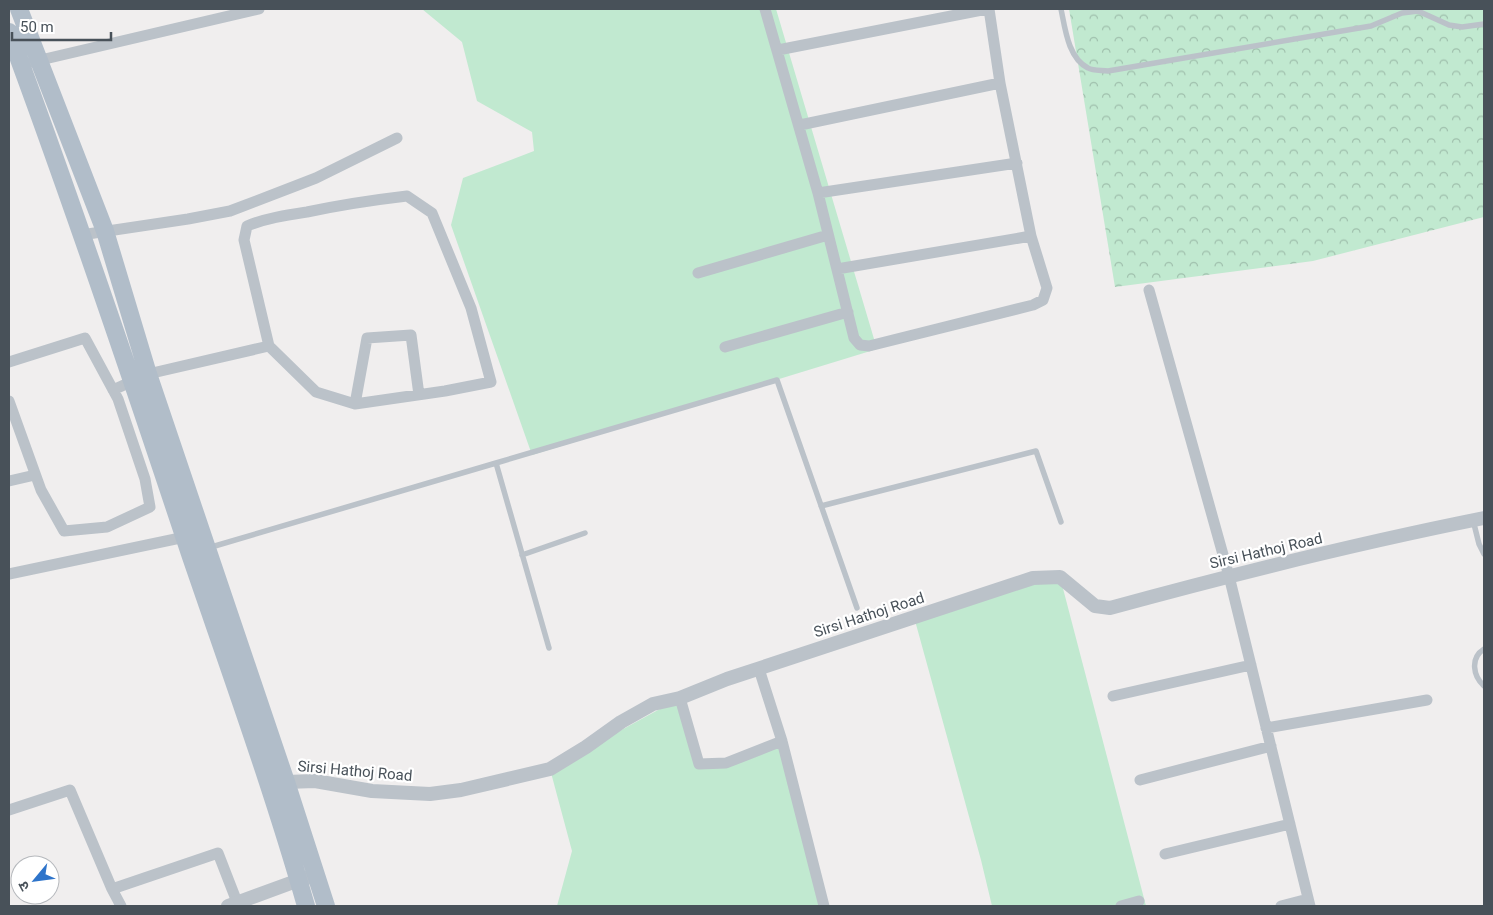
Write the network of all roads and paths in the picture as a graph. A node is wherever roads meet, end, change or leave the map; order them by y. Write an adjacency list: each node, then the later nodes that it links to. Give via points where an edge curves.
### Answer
1 (19, 9): 9 (main road)
2 (258, 9): 9 (street)
3 (765, 9): 8 (street)
4 (988, 9): 8 (street); 11 (street)
5 (1061, 9): 6 (lane, via 1074,56 1088,68 1108,71 1371,26 1402,13 1418,11 1449,25 1462,27)
6 (1484, 24)
7 (9, 32): 10 (main road)
8 (778, 50): 12 (street)
9 (40, 60): 10 (street); 16 (main road)
10 (21, 65): 17 (main road)
11 (1000, 83): 12 (street); 14 (street)
12 (800, 125): 15 (street)
13 (397, 138): 16 (street, via 316,178 230,211)
14 (1017, 163): 15 (street); 19 (street)
15 (818, 193): 18 (street)
16 (105, 231): 17 (street); 27 (main road)
17 (81, 235): 28 (main road)
18 (828, 235): 20 (street); 21 (street)
19 (1031, 236): 20 (street); 23 (street, via 1047,288 1043,300 1034,305 869,346 860,345 854,338)
20 (836, 269): 23 (street)
21 (698, 273)
22 (1149, 290): 46 (street)
23 (848, 312): 25 (street)
24 (269, 346): 27 (street); 30 (street, via 244,240 247,226 275,217 407,196 432,213 470,308 491,382); 31 (street, via 316,392)
25 (725, 347)
26 (9, 362): 29 (street, via 85,338)
27 (148, 374): 28 (street); 41 (main road)
28 (132, 381): 29 (street); 40 (main road)
29 (113, 390): 34 (street, via 145,479 150,507 107,527 64,531)
30 (419, 394): 31 (street); 31 (street, via 411,335 367,338)
31 (354, 404)
32 (10, 407): 34 (street)
33 (496, 463): 36 (lane, via 778,380); 41 (lane); 44 (lane)
34 (35, 475): 35 (street)
35 (9, 481)
36 (821, 506): 38 (lane, via 1036,451); 47 (lane)
37 (1479, 519): 43 (lane, via 1479,544); 46 (street, Sirsi Hathoj Road)
38 (1061, 522)
39 (585, 533): 44 (lane)
40 (185, 536): 42 (main road); 45 (street)
41 (208, 548): 42 (lane); 60 (main road)
42 (191, 554): 60 (main road)
43 (1484, 554)
44 (522, 555): 48 (lane)
45 (9, 574)
46 (1229, 576): 50 (street); 51 (street, Sirsi Hathoj Road, via 1110,608 1095,606 1060,577 1033,578)
47 (857, 608)
48 (549, 648)
49 (1484, 649): 52 (lane, via 1474,663 1476,676)
50 (1251, 664): 53 (street); 56 (street)
51 (759, 668): 54 (street, Sirsi Hathoj Road); 57 (street)
52 (1484, 686)
53 (1113, 696)
54 (680, 698): 57 (street, via 699,764 726,763); 60 (street, Sirsi Hathoj Road, via 653,704 550,770 461,790 430,794 372,792 315,781)
55 (1427, 700): 56 (street)
56 (1266, 728): 58 (street)
57 (782, 741): 73 (street)
58 (1271, 746): 59 (street); 62 (street)
59 (1140, 780)
60 (278, 784): 64 (main road); 65 (main road)
61 (9, 810): 66 (street, via 70,790)
62 (1290, 824): 63 (street); 68 (street)
63 (1164, 854)
64 (317, 875): 65 (street); 72 (main road)
65 (299, 880): 69 (street); 71 (main road)
66 (112, 889): 69 (street, via 218,853); 70 (street)
67 (1139, 901): 74 (street)
68 (1309, 903): 75 (street)
69 (232, 904)
70 (121, 906)
71 (306, 906)
72 (326, 906)
73 (824, 906)
74 (1121, 906)
75 (1281, 906)

